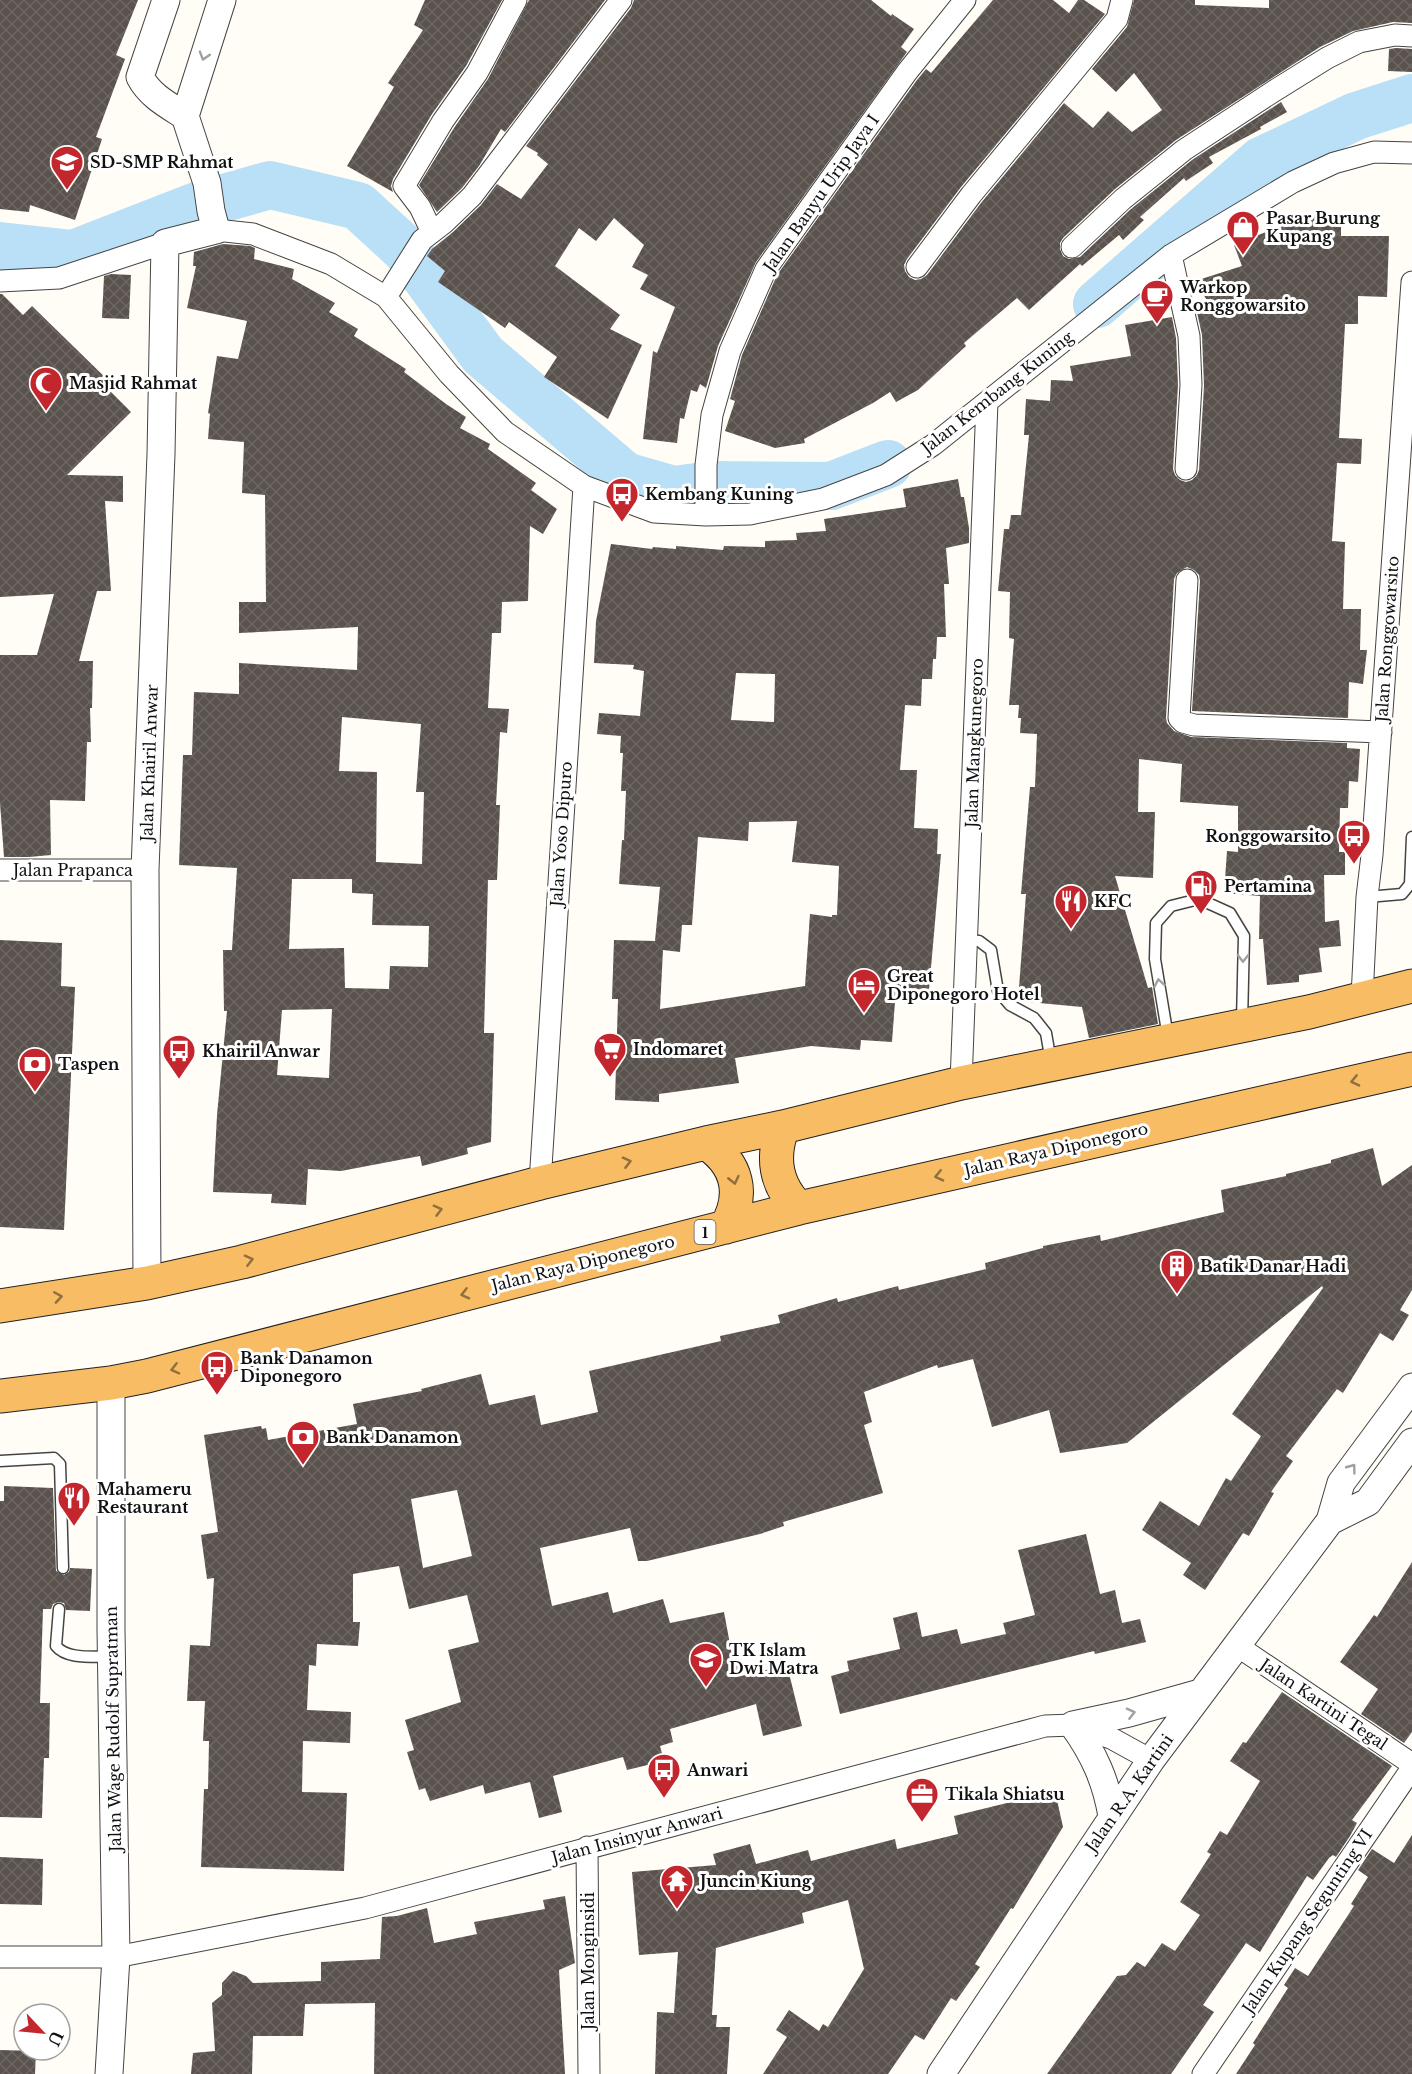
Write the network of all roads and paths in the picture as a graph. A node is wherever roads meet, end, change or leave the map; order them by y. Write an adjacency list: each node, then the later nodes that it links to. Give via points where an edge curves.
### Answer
1 (166, 0): 8 (street, via 140,77 156,98)
2 (222, 0): 8 (street, one-way to 8)
3 (516, 0): 11 (street, via 477,73 404,186 420,207)
4 (621, 0): 11 (street, via 472,196)
5 (965, 0): 22 (street, Jalan Banyu Urip Jaya I, via 907,72 766,269 730,351 712,415)
6 (1122, 0): 15 (street, via 1117,19)
7 (1412, 36): 13 (street, via 1395,34 1359,42 1327,58 1184,150)
8 (185, 116): 10 (street, via 207,183)
9 (1412, 153): 14 (street, Jalan Kembang Kuning, via 1374,152 1334,163 1293,182)
10 (214, 221): 12 (street, Jalan Kembang Kuning); 18 (street, Jalan Kembang Kuning, via 331,264)
11 (427, 236): 18 (street)
12 (165, 243): 16 (street, Jalan Kembang Kuning, via 58,278); 27 (street, Jalan Khairil Anwar)
13 (1072, 247)
14 (1171, 255): 19 (street, Jalan Kembang Kuning); 20 (street, via 1189,336 1191,385)
15 (916, 267)
16 (0, 281)
17 (1412, 282): 24 (street, Jalan Ronggowarsito)
18 (386, 297): 21 (street, Jalan Kembang Kuning, via 449,374 505,432)
19 (987, 402): 22 (street, Jalan Kembang Kuning, via 933,445 886,475 823,499 750,514); 29 (street, Jalan Mangkunegoro)
20 (1186, 469)
21 (584, 486): 22 (street, Jalan Kembang Kuning, via 654,512); 39 (street, Jalan Yoso Dipuro)
22 (706, 506)
23 (1187, 580): 24 (street, via 1179,718 1183,722)
24 (1381, 732): 28 (street, Jalan Ronggowarsito)
25 (1412, 837): 28 (lane, via 1410,884 1402,894)
26 (0, 870): 27 (street, Jalan Prapanca)
27 (145, 870): 42 (street, Jalan Khairil Anwar)
28 (1367, 897): 31 (street, Jalan Ronggowarsito)
29 (966, 940): 34 (lane, via 979,941 991,950 998,991 1010,1005 1034,1018 1046,1033); 36 (street, Jalan Mangkunegoro)
30 (1409, 988): 31 (highway)
31 (1362, 997): 32 (highway)
32 (1242, 1025): 33 (highway); 33 (lane, one-way to 32, via 1155,959 1156,923 1171,906 1199,899 1230,913 1244,936)
33 (1169, 1040): 34 (highway)
34 (1052, 1065): 36 (highway)
35 (1412, 1069): 40 (highway, Jalan Raya Diponegoro / 1, one-way to 40)
36 (961, 1083): 37 (highway)
37 (783, 1127): 38 (highway); 40 (highway, via 776,1149 778,1173)
38 (706, 1143): 39 (highway, one-way to 38); 41 (highway, one-way to 41, via 726,1160 736,1184 735,1206)
39 (540, 1183): 42 (highway, one-way to 39, via 243,1262)
40 (799, 1208): 41 (highway, Jalan Raya Diponegoro / 1)
41 (726, 1227): 44 (highway, Jalan Raya Diponegoro / 1, one-way to 44)
42 (147, 1282): 43 (highway, one-way to 42)
43 (0, 1306)
44 (111, 1383): 46 (highway, Jalan Raya Diponegoro / 1); 53 (street, Jalan Wage Rudolf Supratman)
45 (1412, 1387): 49 (street, Jalan R.A. Kartini, one-way to 45, via 1341,1483)
46 (0, 1396)
47 (1412, 1442): 49 (street, Jalan R.A. Kartini, via 1368,1503)
48 (0, 1461): 50 (lane, via 54,1458 60,1464)
49 (1330, 1521): 52 (street, Jalan R.A. Kartini)
50 (63, 1568)
51 (59, 1610): 53 (lane, via 59,1650 78,1656)
52 (1236, 1645): 54 (street, Jalan R.A. Kartini); 57 (street, Jalan Kartini Tegal)
53 (111, 1657): 60 (street, Jalan Wage Rudolf Supratman)
54 (1200, 1693): 55 (street, one-way to 54); 56 (street, Jalan R.A. Kartini)
55 (1073, 1725): 56 (street, Jalan Insinyur Anwari, via 1111,1738); 58 (street, via 1100,1768); 59 (street, Jalan Insinyur Anwari, via 1045,1726)
56 (1151, 1760): 58 (street, Jalan R.A. Kartini)
57 (1412, 1766): 65 (street, Jalan Kupang Segunting VI)
58 (1112, 1816): 64 (street, Jalan R.A. Kartini)
59 (587, 1847): 60 (street, Jalan Insinyur Anwari, via 365,1908); 63 (street, Jalan Monginsidi)
60 (116, 1957): 61 (street, Jalan Insinyur Anwari); 62 (street, Jalan Wage Rudolf Supratman)
61 (0, 1958)
62 (109, 2074)
63 (589, 2074)
64 (941, 2074)
65 (1203, 2074)

